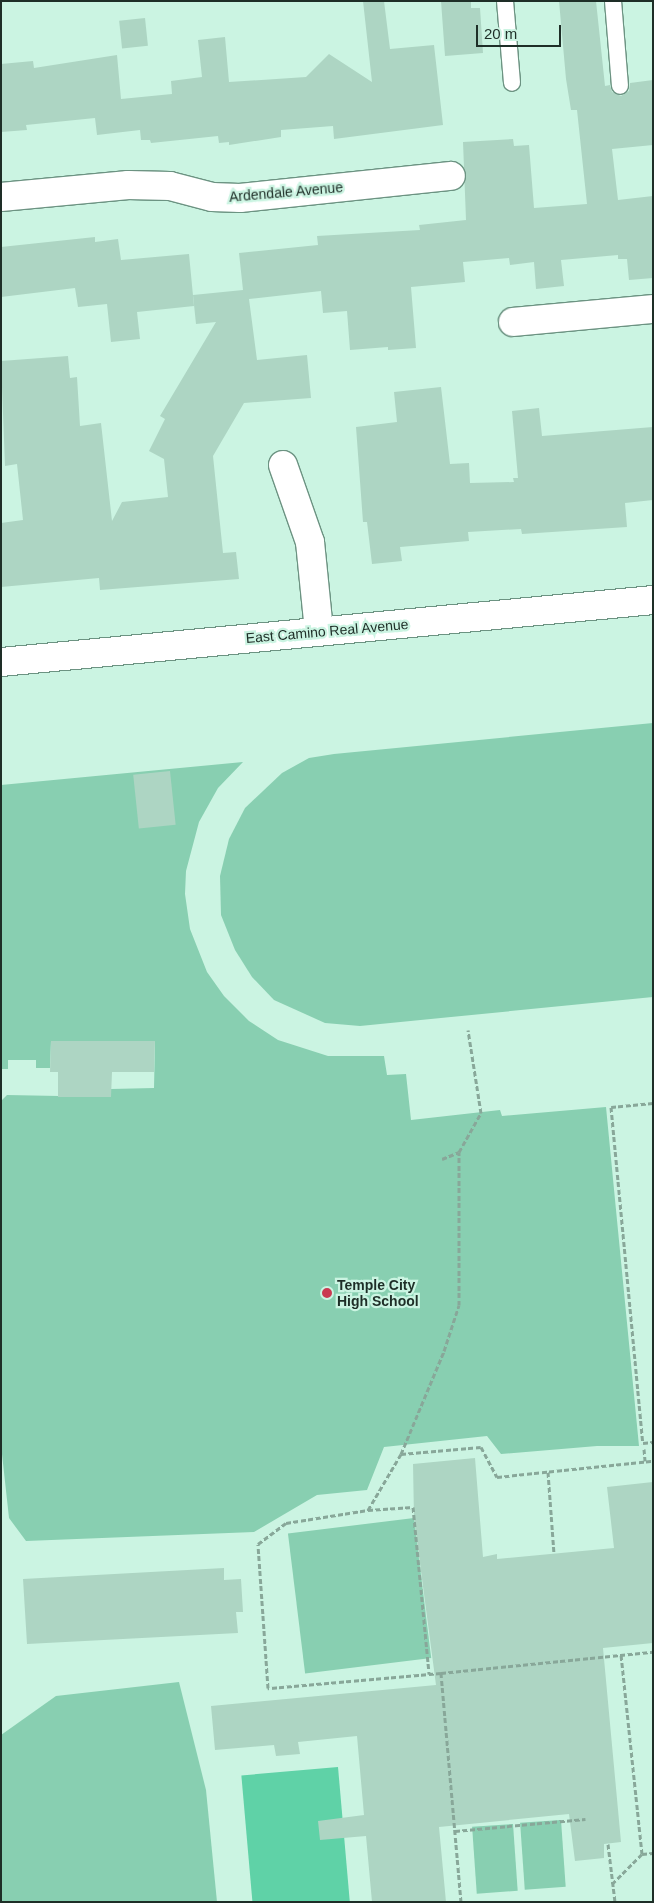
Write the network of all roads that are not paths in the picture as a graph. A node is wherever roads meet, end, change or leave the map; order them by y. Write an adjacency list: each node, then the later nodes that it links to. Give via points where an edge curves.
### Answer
1 (505, 1): 3 (lane)
2 (613, 1): 4 (lane)
3 (512, 83)
4 (620, 86)
5 (451, 176): 6 (street, Ardendale Avenue, via 240,198 212,197 170,186 128,186)
6 (1, 197)
7 (653, 309): 8 (street)
8 (513, 322)
9 (283, 465): 11 (street, via 310,542)
10 (653, 600): 11 (street, East Camino Real Avenue)
11 (320, 631): 12 (street, East Camino Real Avenue)
12 (1, 662)

